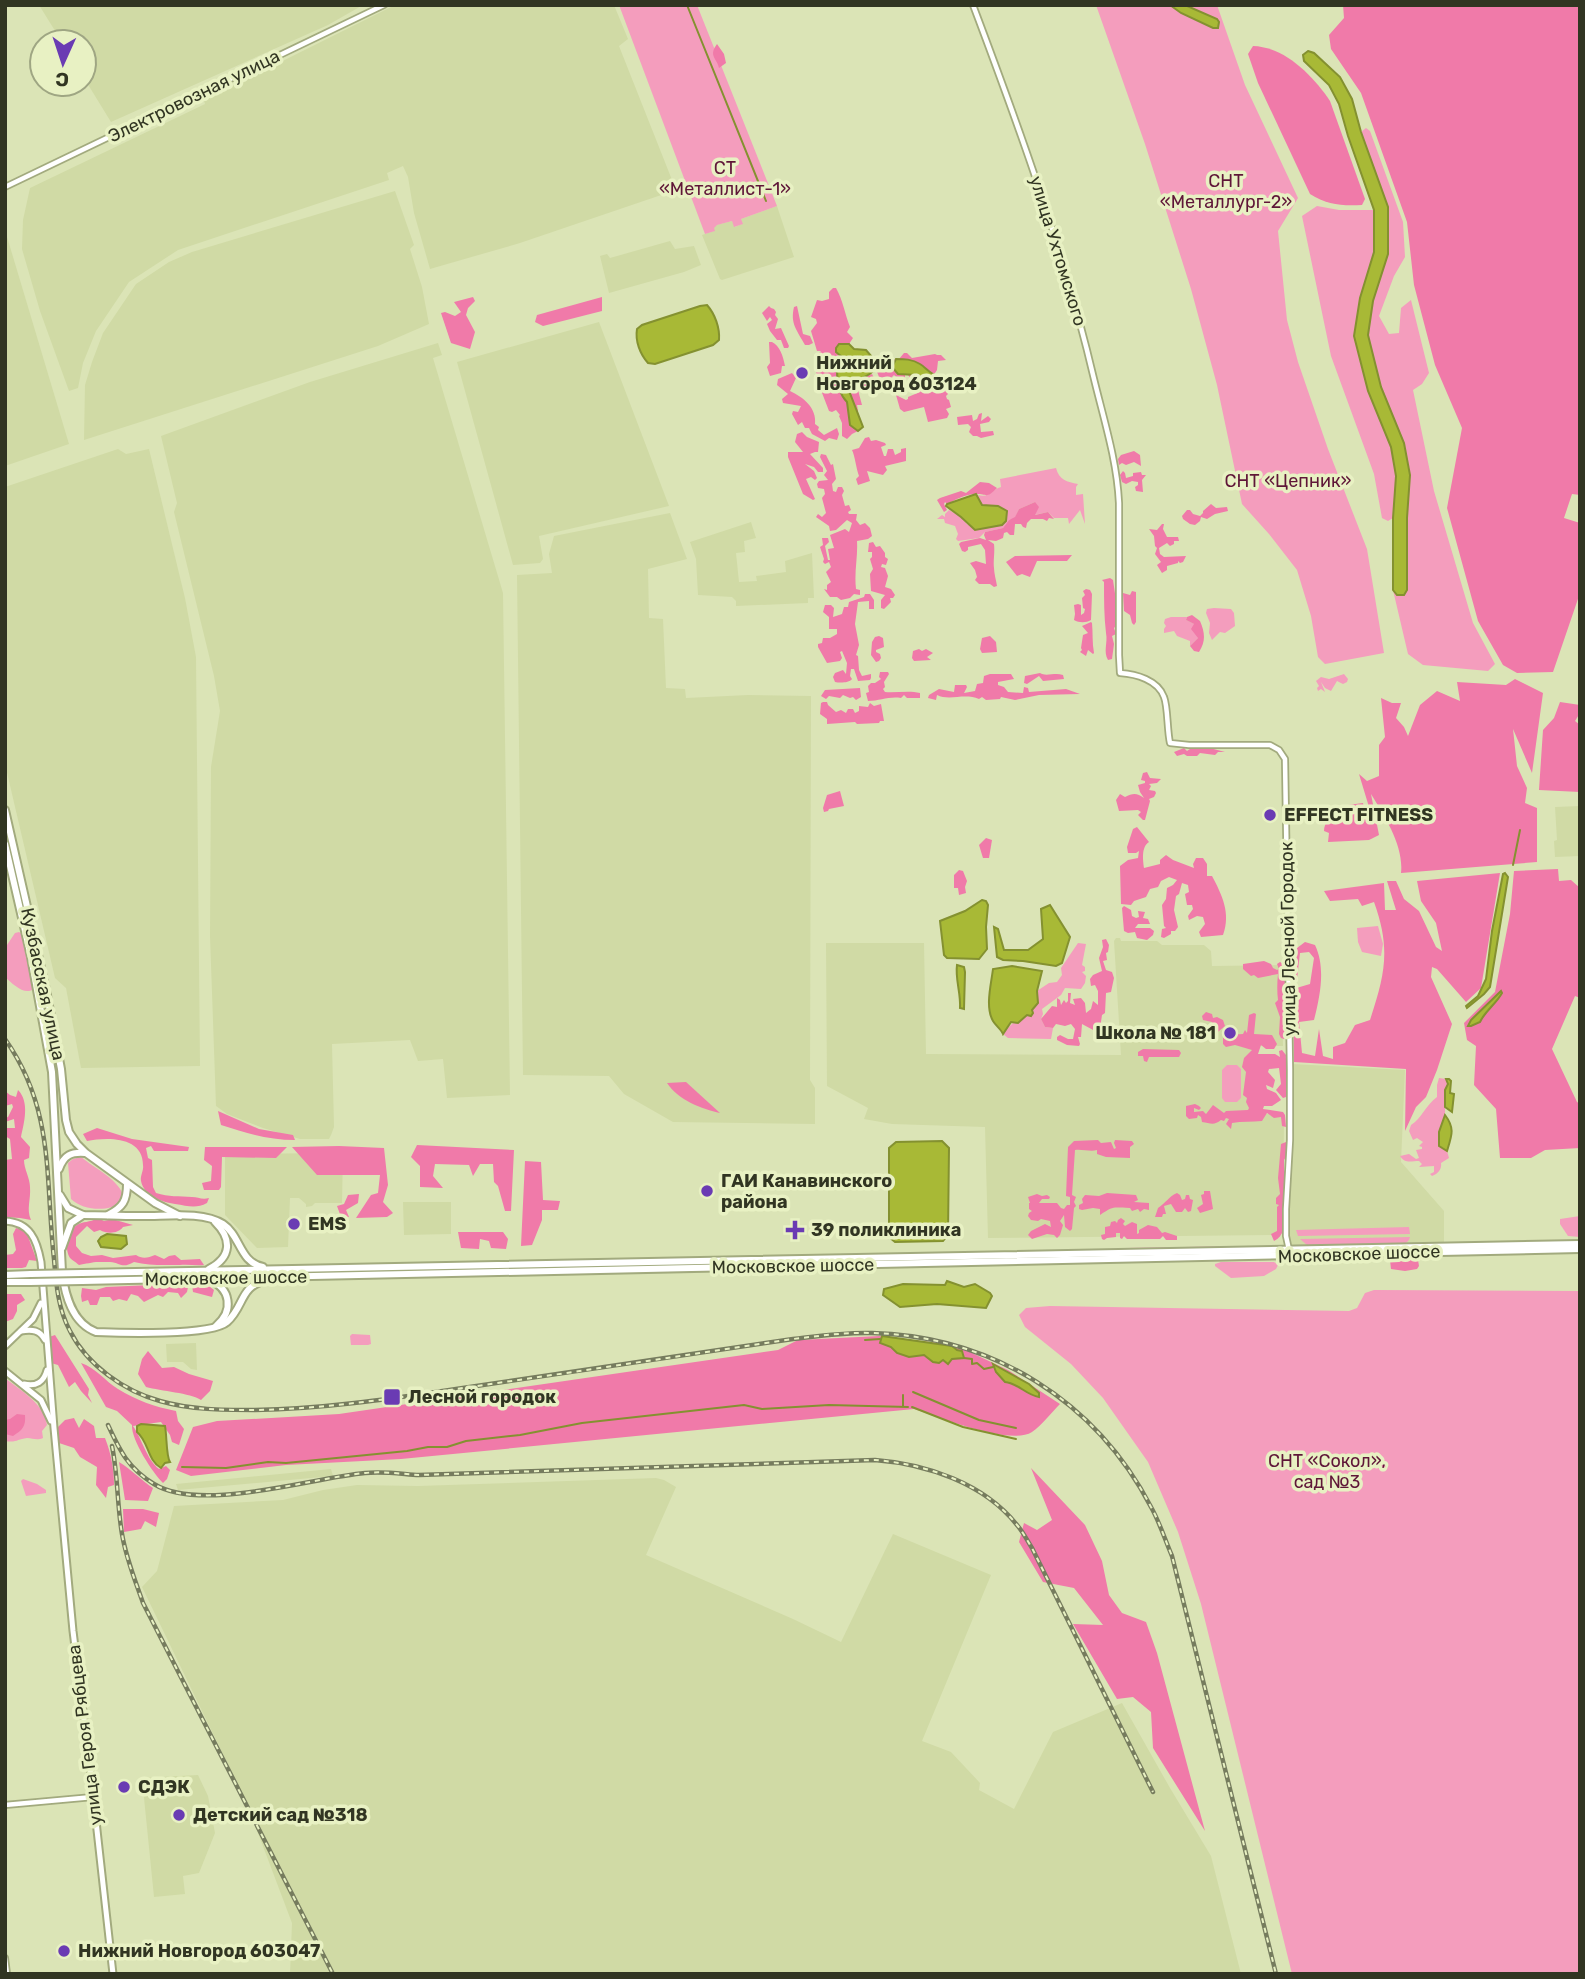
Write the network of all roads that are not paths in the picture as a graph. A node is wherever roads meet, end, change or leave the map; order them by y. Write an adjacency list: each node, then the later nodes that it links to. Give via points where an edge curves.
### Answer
1 (384, 5): 3 (street, Электровозная улица)
2 (973, 5): 4 (street, улица Ухтомского, via 1080,317 1116,469)
3 (5, 187)
4 (1119, 503): 18 (street, улица Лесной Городок, via 1120,673 1136,674 1161,692 1170,743 1270,745 1284,759 1290,1069 1286,1234)
5 (5, 810): 7 (main road, Кузбасская улица, via 46,989 66,1120 69,1132)
6 (5, 844): 8 (main road, Кузбасская улица, via 52,1072)
7 (86, 1153): 8 (main road, via 66,1156); 9 (main road)
8 (57, 1174): 10 (main road)
9 (127, 1184): 12 (main road, via 123,1205); 13 (main road)
10 (58, 1190): 11 (main road, via 63,1203); 17 (main road)
11 (83, 1215): 12 (main road); 17 (main road, via 66,1231)
12 (107, 1215): 13 (main road)
13 (180, 1216): 14 (main road)
14 (213, 1221): 19 (main road, via 227,1227 253,1264); 21 (main road, via 225,1235 225,1256)
15 (5, 1222): 24 (main road, улица Героя Рябцева, via 19,1223 33,1234 41,1262)
16 (1580, 1247): 18 (main road, Московское шоссе)
17 (61, 1253): 25 (main road, via 67,1300 89,1329 109,1333)
18 (1290, 1253): 19 (main road, Московское шоссе)
19 (290, 1273): 21 (main road, Московское шоссе); 25 (main road, via 252,1285 228,1322)
20 (5, 1275): 22 (main road, Московское шоссе)
21 (194, 1275): 22 (main road, Московское шоссе, bridge); 25 (main road, via 216,1283 225,1292 227,1311)
22 (30, 1278): 23 (main road, Московское шоссе)
23 (5, 1282)
24 (43, 1300): 26 (main road); 27 (main road, улица Героя Рябцева)
25 (213, 1328)
26 (21, 1331): 27 (main road, via 40,1332); 28 (main road)
27 (46, 1343): 29 (main road, улица Героя Рябцева)
28 (6, 1347)
29 (49, 1366): 31 (main road, via 40,1382); 32 (main road, улица Героя Рябцева)
30 (6, 1371): 31 (main road)
31 (20, 1383): 32 (main road, via 44,1405)
32 (54, 1427): 33 (main road, улица Героя Рябцева)
33 (93, 1797): 34 (street); 37 (main road, улица Героя Рябцева)
34 (5, 1805)
35 (5, 1958): 36 (street)
36 (7, 1974)
37 (113, 1974)

